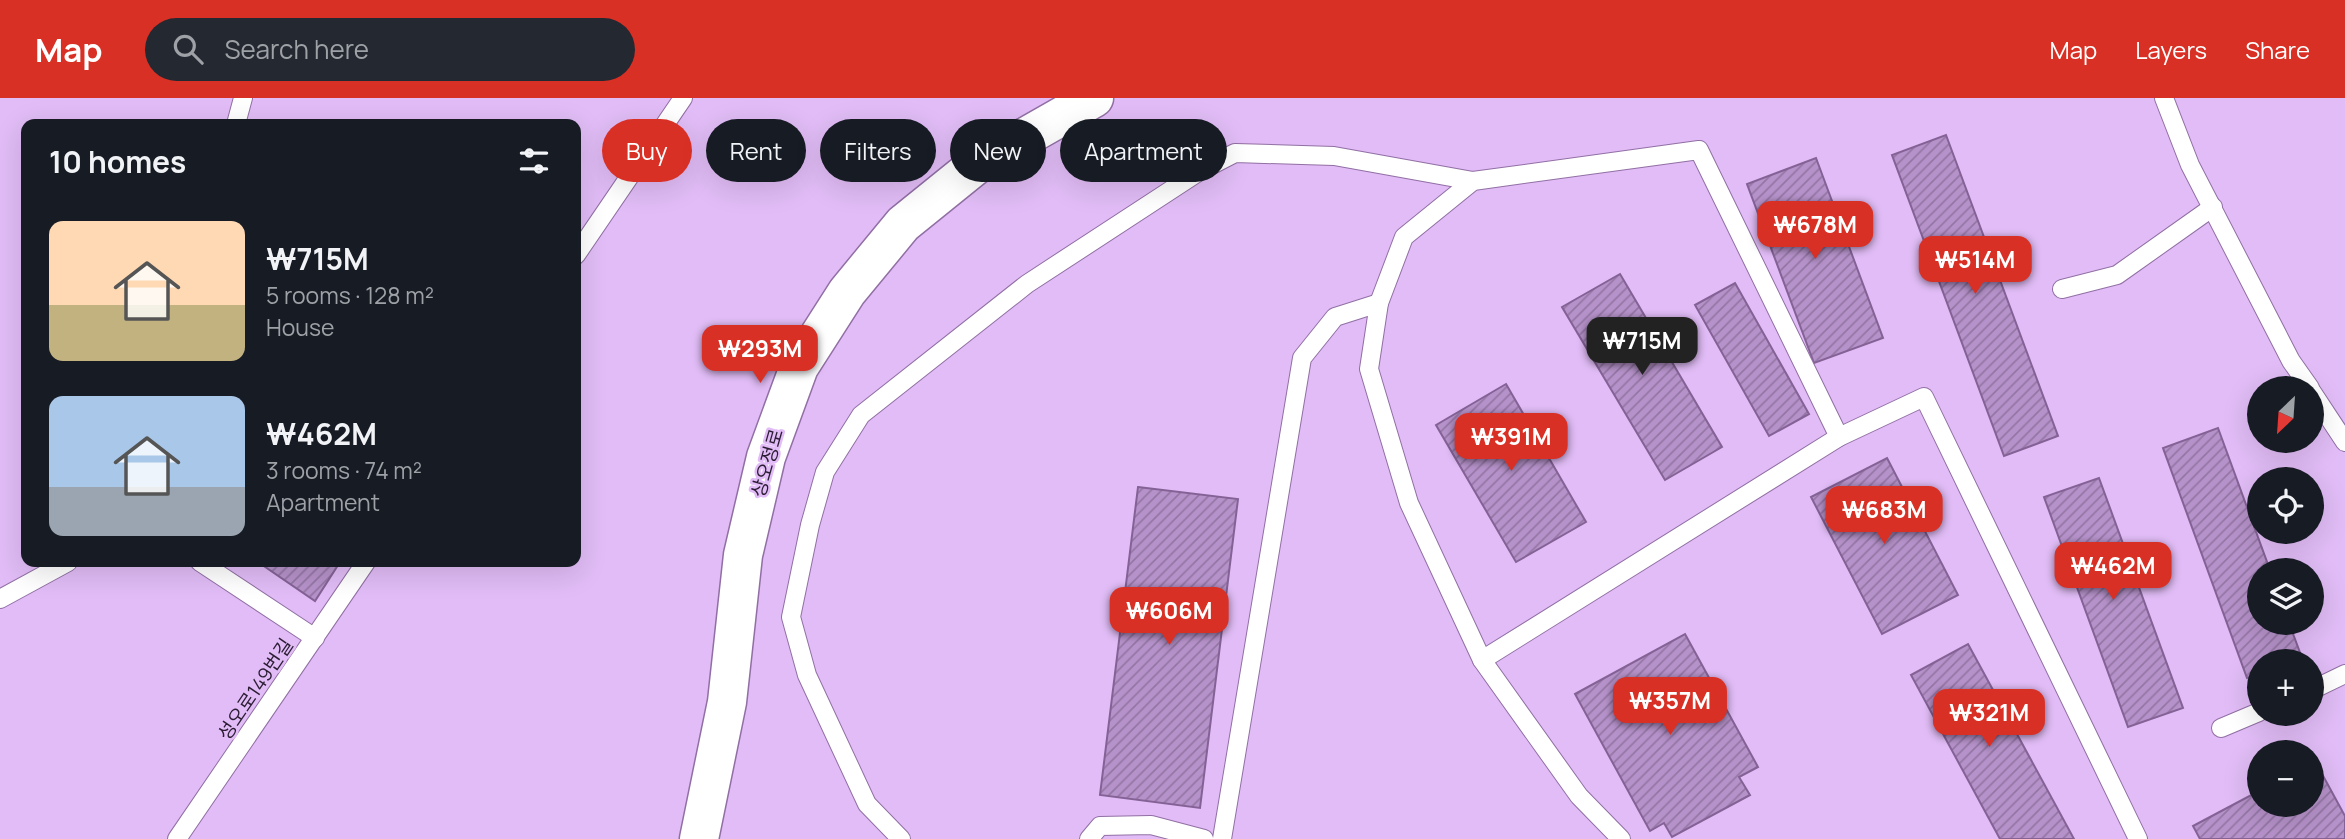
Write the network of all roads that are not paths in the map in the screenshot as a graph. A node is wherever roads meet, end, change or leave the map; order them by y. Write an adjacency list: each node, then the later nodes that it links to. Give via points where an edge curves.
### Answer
1 (243, 98): 5 (lane)
2 (683, 98): 8 (lane)
3 (1094, 98): 28 (street, 상오정로, via 976,165 902,224 847,292 799,368 766,457 743,555 727,702)
4 (2164, 98): 7 (lane)
5 (237, 119)
6 (1473, 181): 10 (lane, via 1404,237); 15 (lane, via 1699,150); 29 (lane, via 1334,156 1235,153 1027,284 862,415 825,472 791,617 807,675 867,804)
7 (2213, 208): 9 (lane, via 2117,275); 11 (lane)
8 (581, 248)
9 (2062, 289)
10 (1379, 303): 22 (lane, via 1369,369 1409,503); 32 (lane, via 1335,317 1302,358)
11 (2301, 376)
12 (2324, 411): 13 (lane)
13 (2326, 414): 14 (lane); 16 (lane)
14 (2345, 418)
15 (1839, 437): 22 (lane); 34 (lane, via 1924,397)
16 (2345, 442)
17 (59, 567): 20 (lane)
18 (208, 567): 21 (lane)
19 (363, 567): 21 (lane, 성오로149번길)
20 (0, 599)
21 (315, 638): 27 (lane, 성오로149번길)
22 (1482, 660): 33 (lane, via 1579,796)
23 (2345, 674): 24 (lane)
24 (2324, 684)
25 (2247, 717): 26 (lane)
26 (2221, 727)
27 (177, 839)
28 (699, 839)
29 (901, 839)
30 (1089, 839): 31 (lane, via 1100,826 1151,825)
31 (1204, 839)
32 (1222, 839)
33 (1621, 839)
34 (2138, 839)

